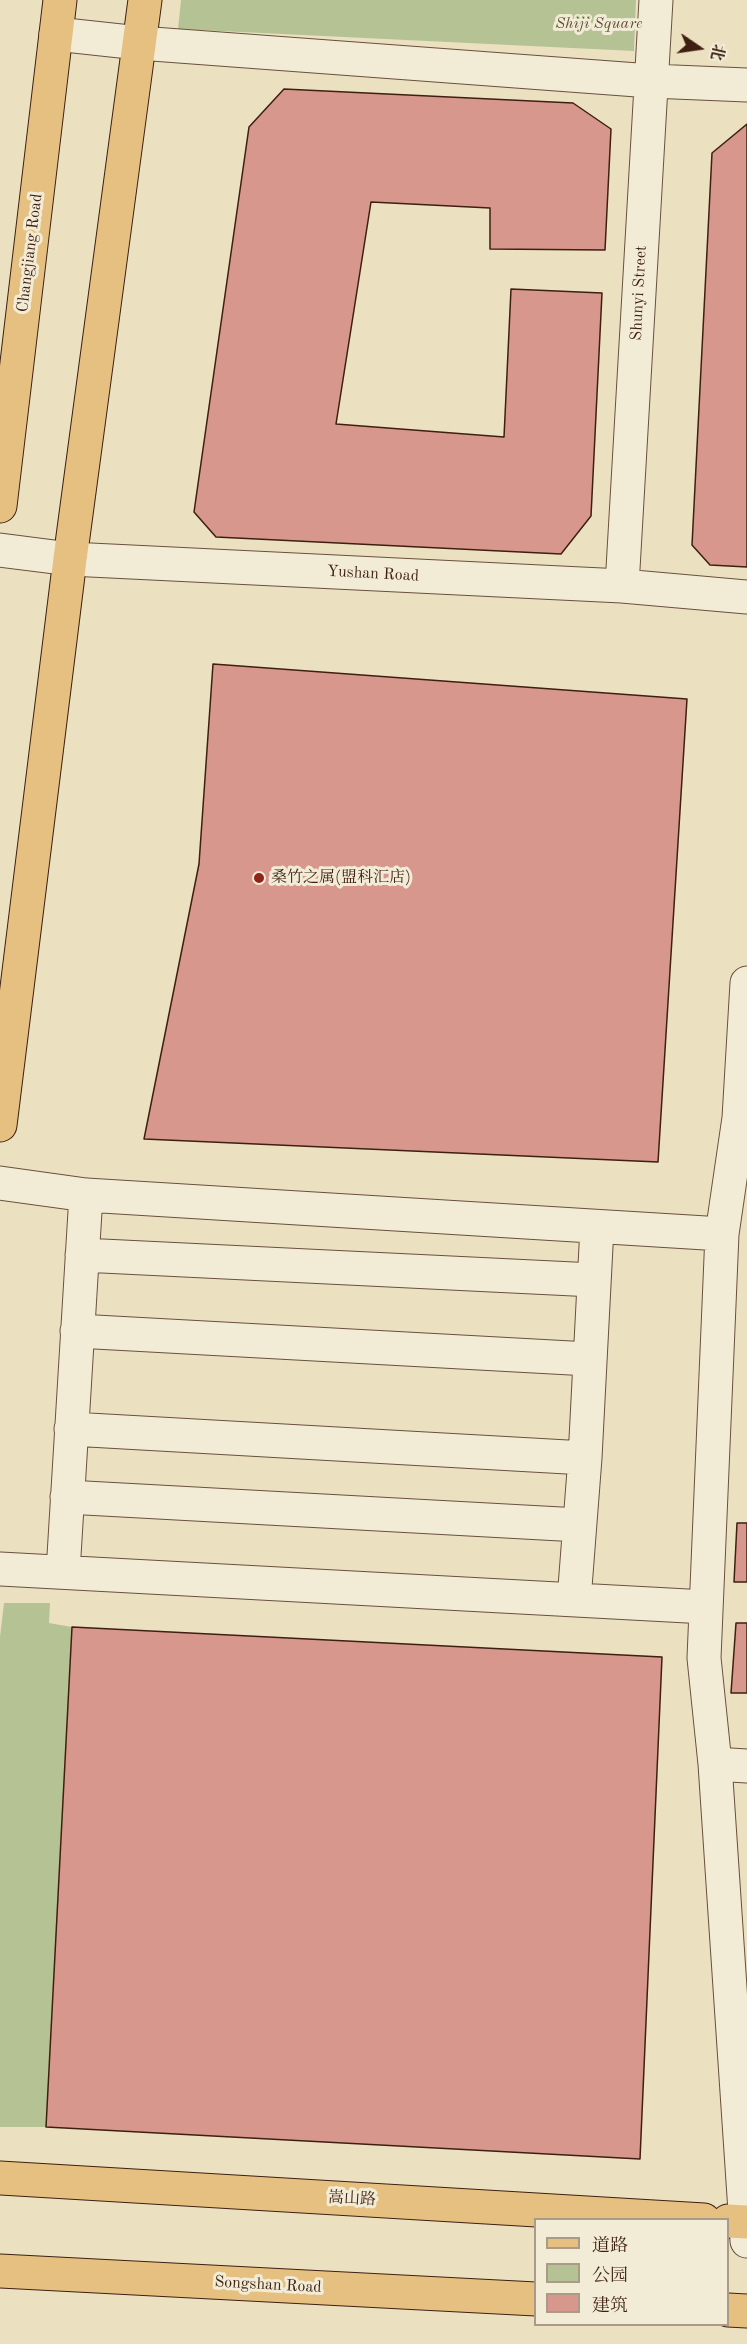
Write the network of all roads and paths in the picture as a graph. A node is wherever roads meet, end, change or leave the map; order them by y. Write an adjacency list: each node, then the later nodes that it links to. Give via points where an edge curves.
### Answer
1 (60, 0): 4 (main road, Changjiang Road)
2 (145, 0): 5 (main road)
3 (656, 0): 6 (street, Shunyi Street)
4 (56, 33): 5 (street); 8 (main road, Changjiang Road)
5 (139, 43): 6 (street); 10 (main road)
6 (651, 81): 7 (street); 11 (street, Shunyi Street)
7 (747, 85)
8 (0, 506)
9 (0, 550): 10 (street, Yushan Road)
10 (70, 559): 11 (street, Yushan Road); 15 (main road)
11 (622, 586): 12 (street, Yushan Road)
12 (747, 597)
13 (747, 983): 14 (street)
14 (743, 1118): 19 (street)
15 (0, 1125)
16 (0, 1183): 17 (street)
17 (86, 1195): 18 (street); 20 (street)
18 (597, 1227): 19 (street); 21 (street)
19 (722, 1234): 31 (street)
20 (82, 1255): 21 (street); 22 (street)
21 (594, 1280): 23 (street)
22 (77, 1331): 23 (street); 24 (street)
23 (589, 1359): 25 (street)
24 (71, 1429): 25 (street); 26 (street)
25 (585, 1458): 27 (street)
26 (67, 1497): 27 (street); 29 (street)
27 (579, 1526): 30 (street)
28 (0, 1569): 29 (street)
29 (63, 1572): 30 (street)
30 (574, 1600): 31 (street)
31 (706, 1607): 32 (street, via 704,1658)
32 (715, 1764): 33 (street); 36 (street)
33 (747, 1766)
34 (0, 2178): 35 (main road, 嵩山路)
35 (670, 2218)
36 (742, 2227)
37 (0, 2271): 38 (main road, Songshan Road)
38 (534, 2300)
39 (729, 2310): 40 (main road)
40 (747, 2311)

